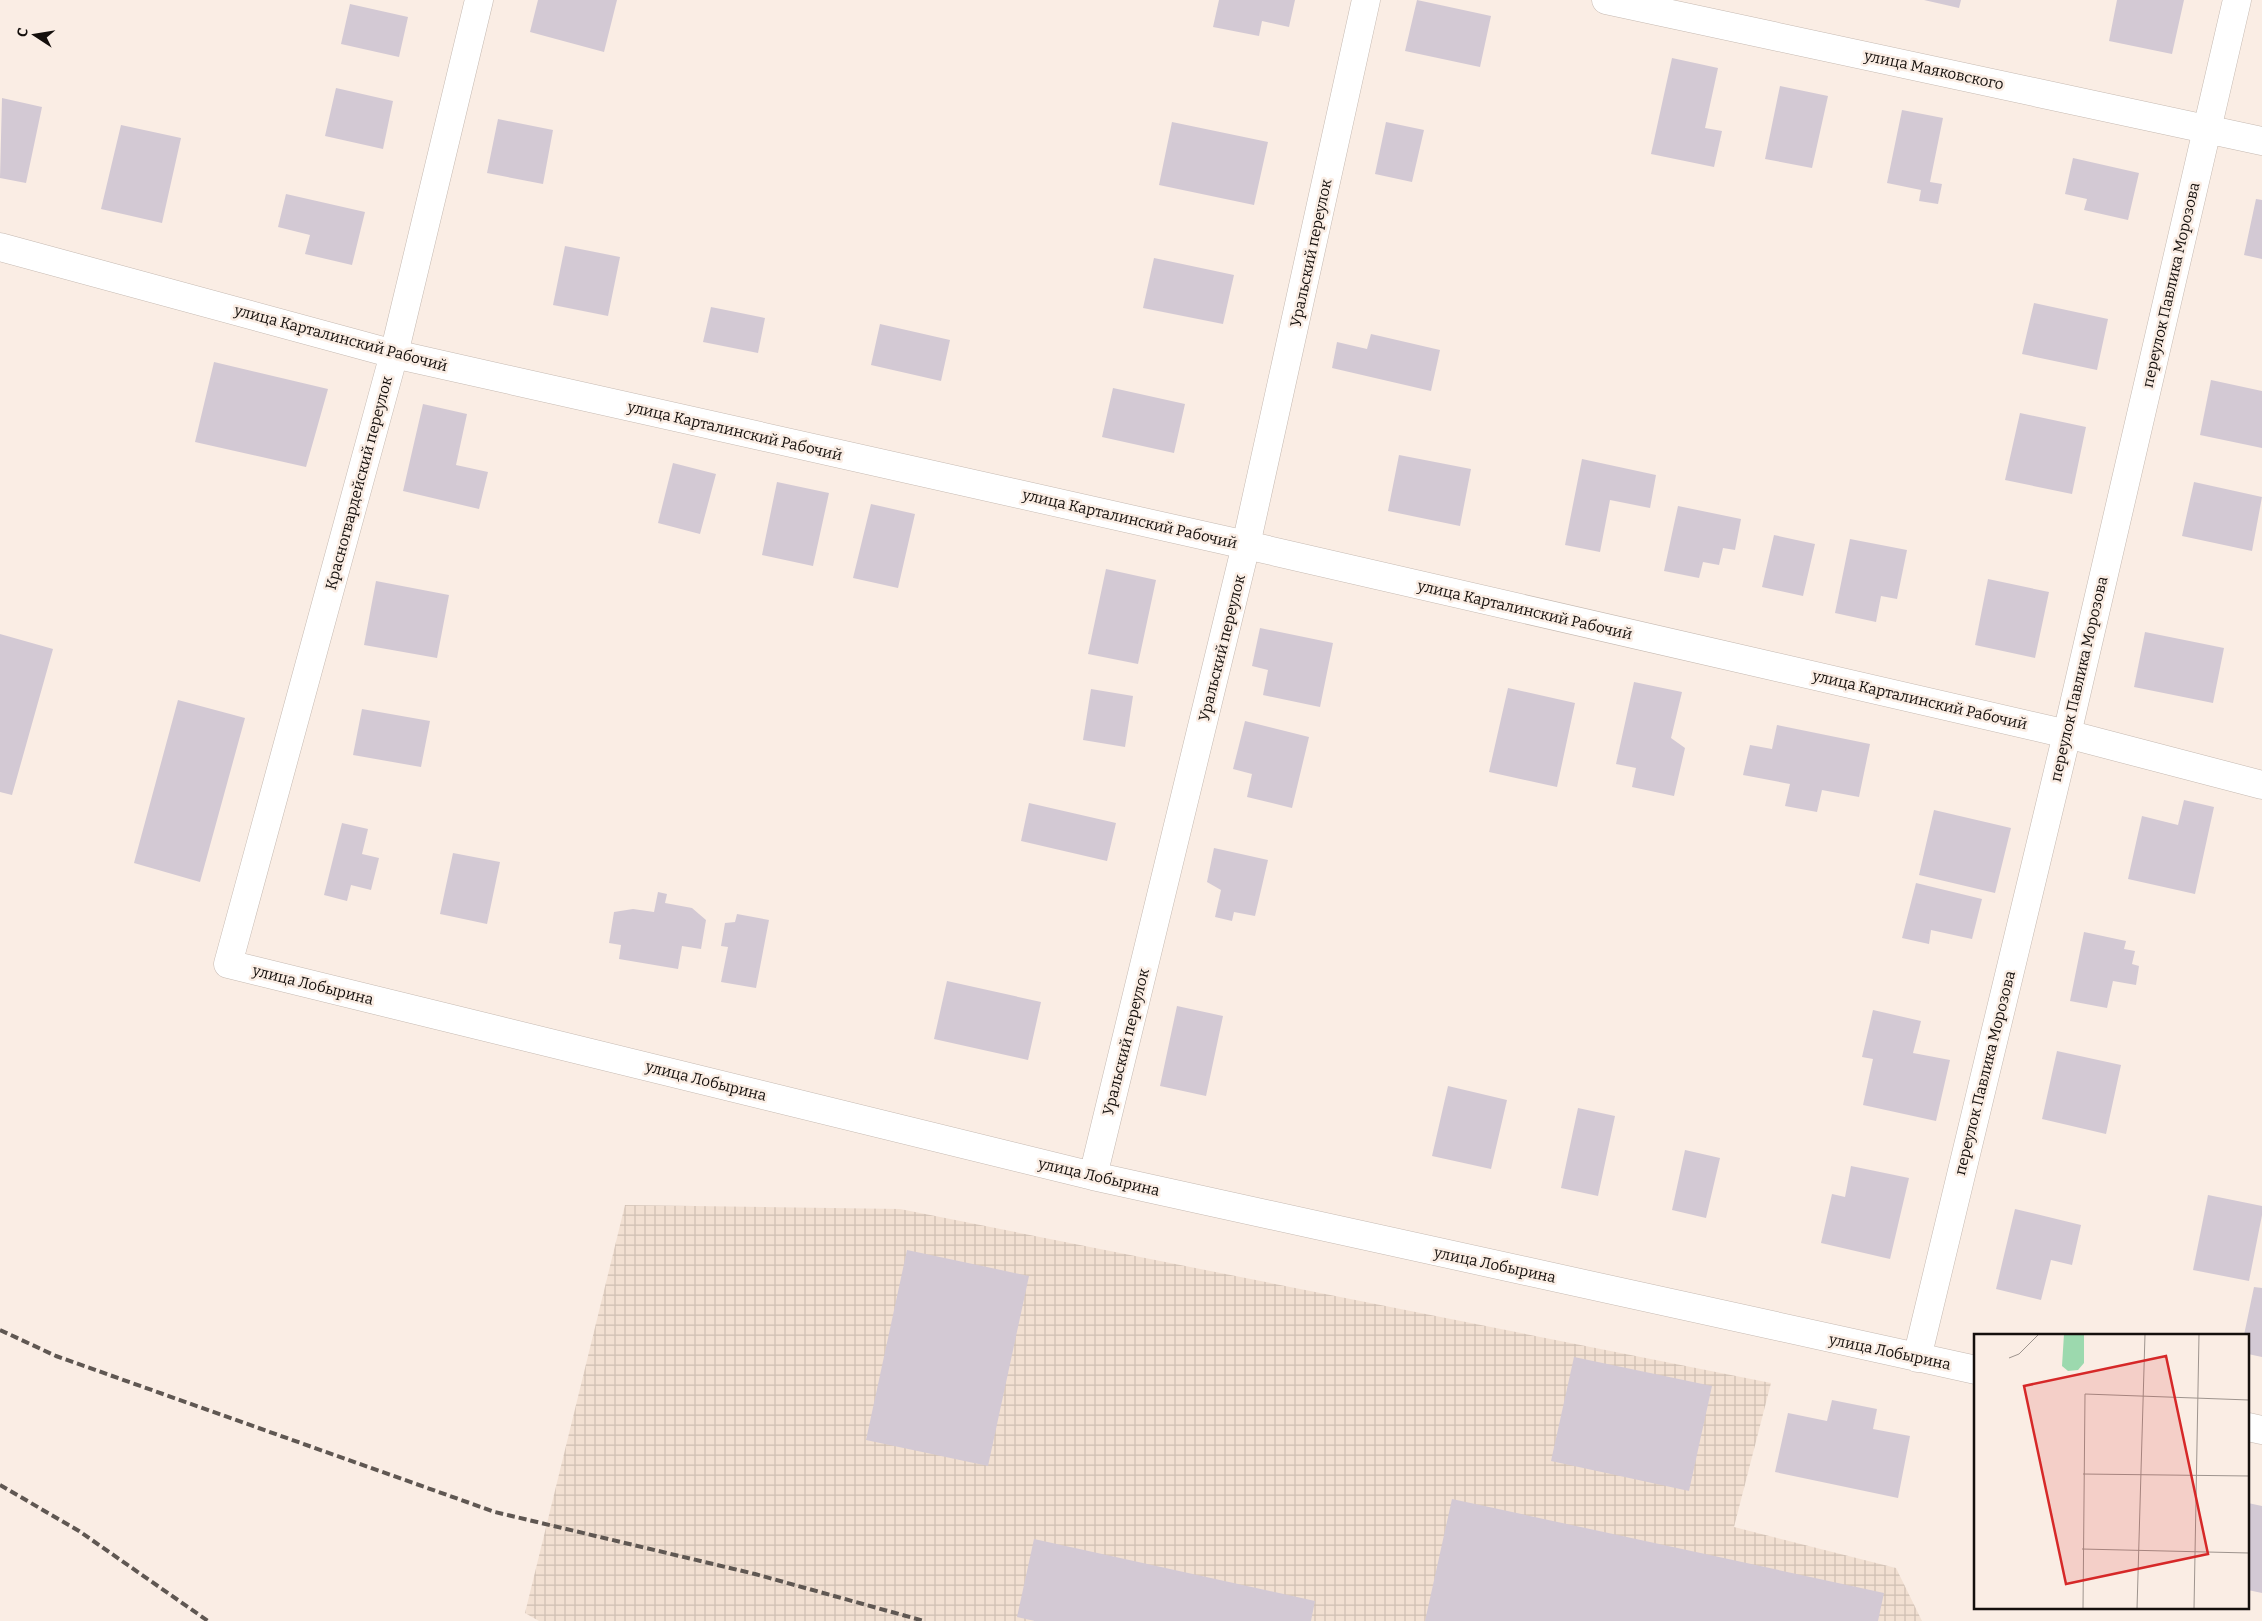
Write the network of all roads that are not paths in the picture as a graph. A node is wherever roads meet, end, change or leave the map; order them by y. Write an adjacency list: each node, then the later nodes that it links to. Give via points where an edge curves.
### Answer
1 (479, 0): 8 (street, Красногвардейский переулок)
2 (1366, 0): 9 (street, Уральский переулок)
3 (1606, 0): 5 (street, улица Маяковского)
4 (2237, 0): 5 (street, переулок Павлика Морозова)
5 (2208, 128): 6 (street, улица Маяковского); 10 (street, переулок Павлика Морозова)
6 (2262, 141)
7 (0, 247): 8 (street, улица Карталинский Рабочий)
8 (394, 354): 9 (street, улица Карталинский Рабочий); 12 (street, Красногвардейский переулок)
9 (1246, 546): 10 (street, улица Карталинский Рабочий); 13 (street, Уральский переулок)
10 (2067, 734): 11 (street, улица Карталинский Рабочий); 14 (street, переулок Павлика Морозова)
11 (2262, 785)
12 (228, 964): 13 (street, улица Лобырина)
13 (1093, 1176): 14 (street, улица Лобырина)
14 (1917, 1358): 15 (street, улица Лобырина)
15 (1974, 1370)

